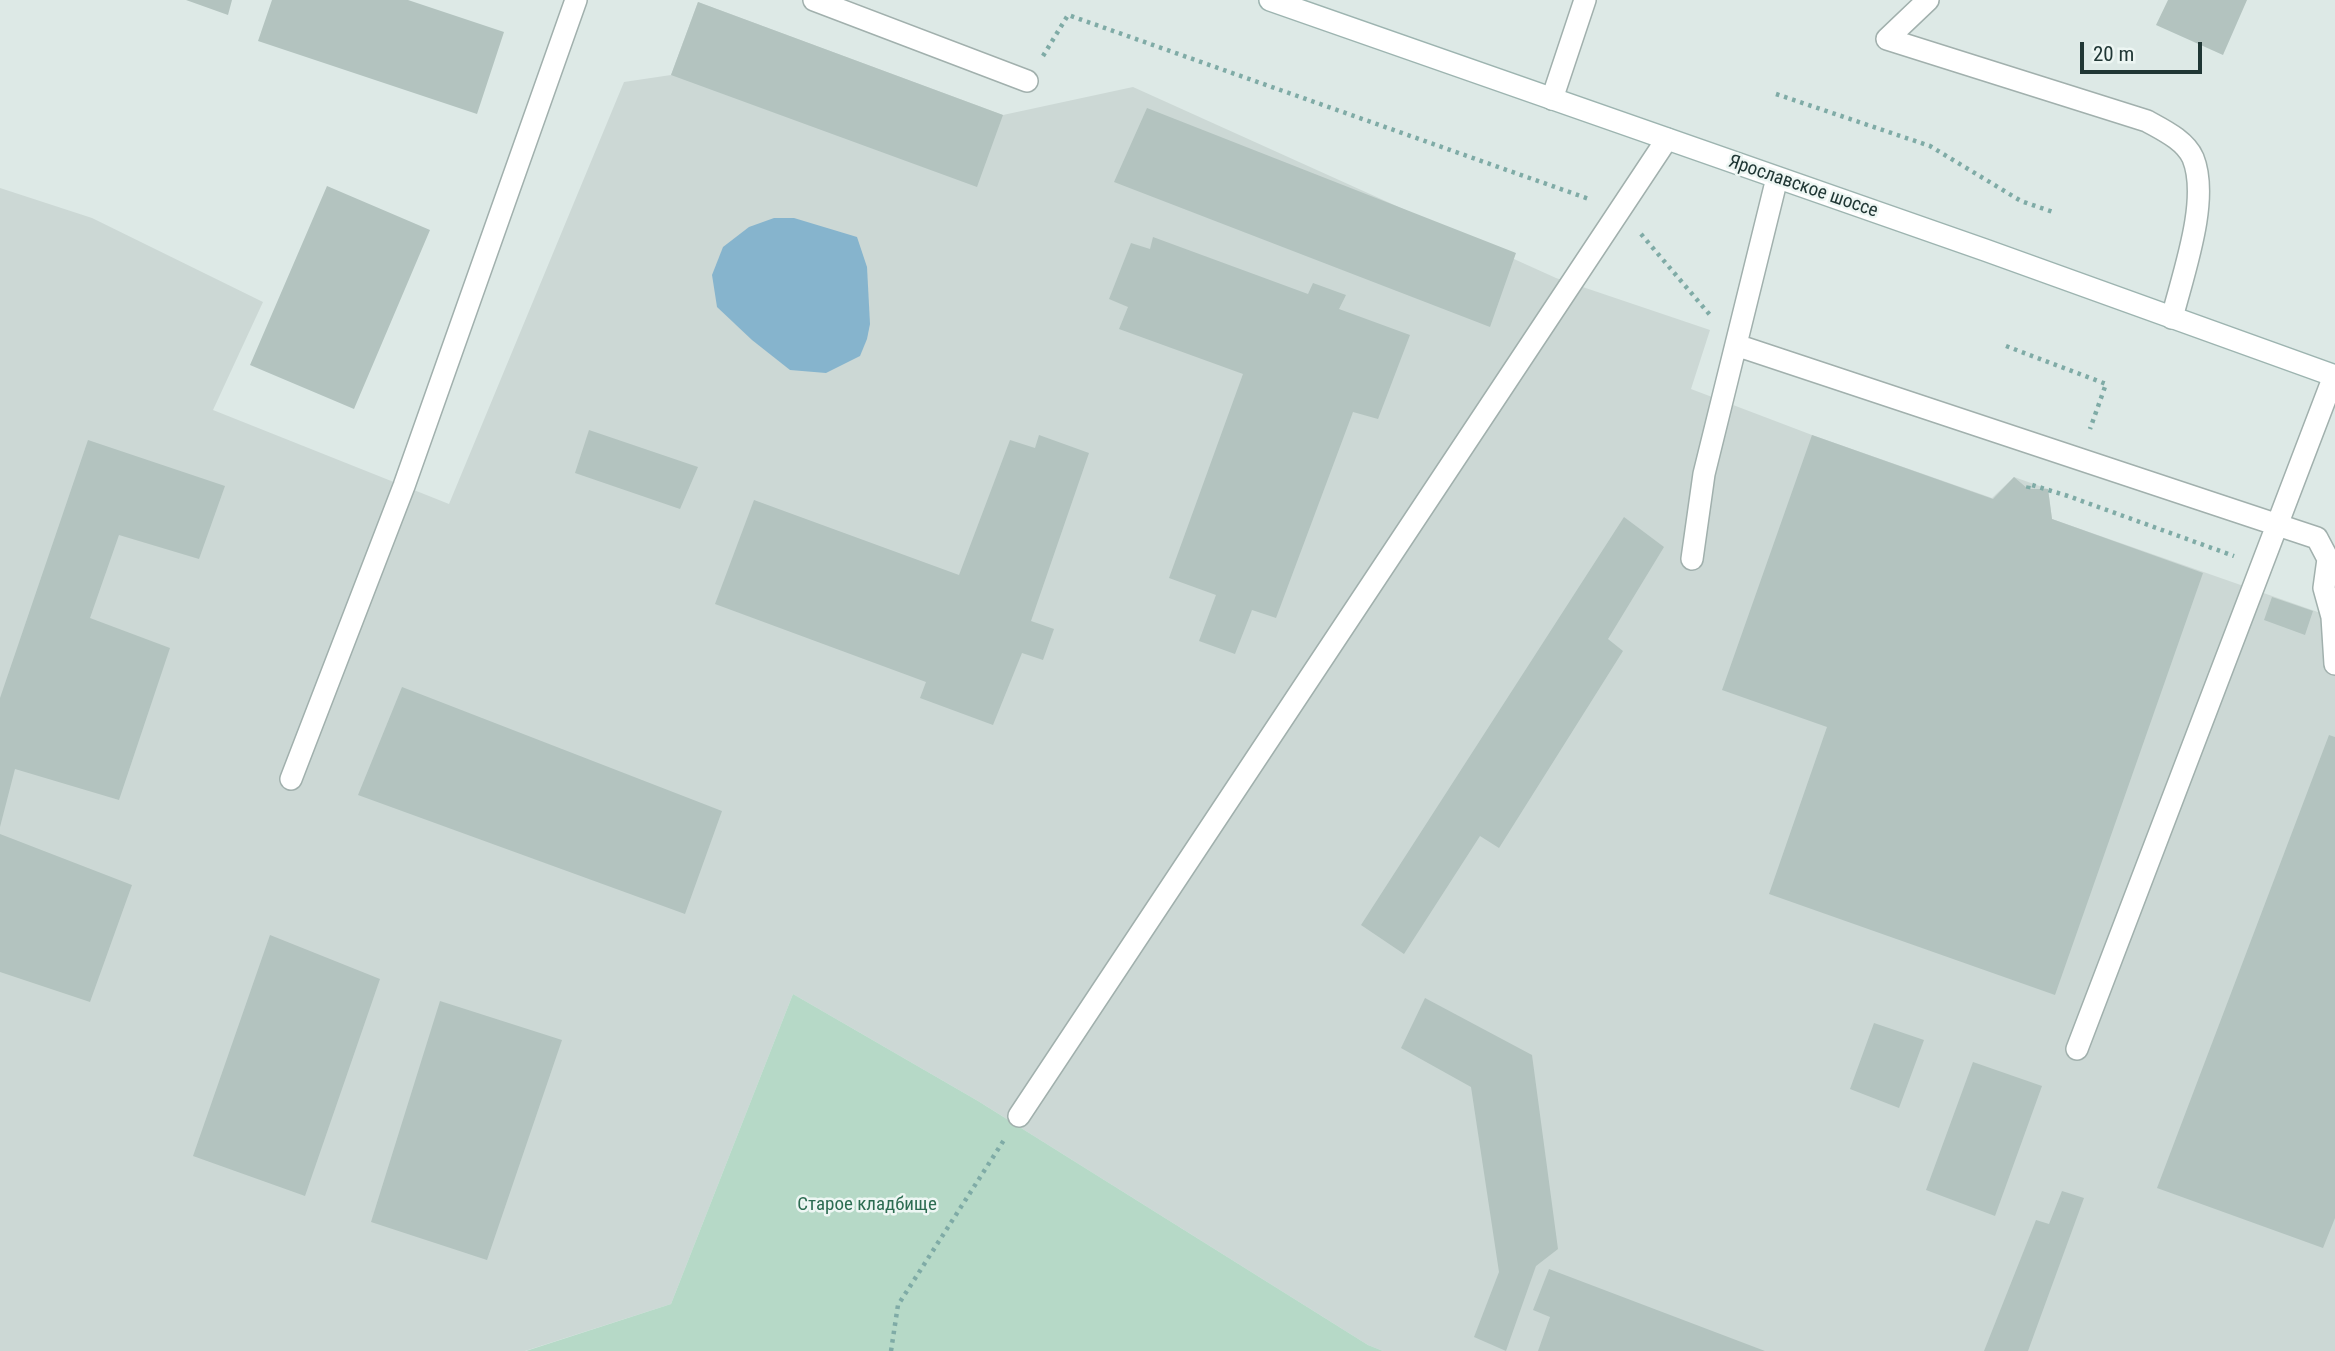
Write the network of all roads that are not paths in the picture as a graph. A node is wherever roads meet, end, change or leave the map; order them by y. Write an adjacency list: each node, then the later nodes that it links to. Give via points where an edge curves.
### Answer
1 (576, 0): 16 (main road, via 404,486)
2 (814, 0): 6 (main road)
3 (1270, 0): 7 (main road, Ярославское шоссе)
4 (1586, 0): 7 (main road)
5 (1928, 0): 10 (main road, via 1887,39 2147,121 2176,138 2192,156 2200,187 2197,216)
6 (1027, 81)
7 (1552, 99): 8 (main road, Ярославское шоссе)
8 (1667, 139): 9 (main road, Ярославское шоссе); 18 (main road)
9 (1777, 178): 10 (main road, Ярославское шоссе); 11 (main road)
10 (2172, 317): 12 (main road, Ярославское шоссе)
11 (1736, 345): 13 (main road); 14 (main road, via 1704,474)
12 (2334, 376): 13 (main road)
13 (2278, 525): 15 (main road, via 2317,538 2328,559 2325,588); 17 (main road)
14 (1692, 559)
15 (2335, 664)
16 (291, 779)
17 (2077, 1049)
18 (1019, 1116)

